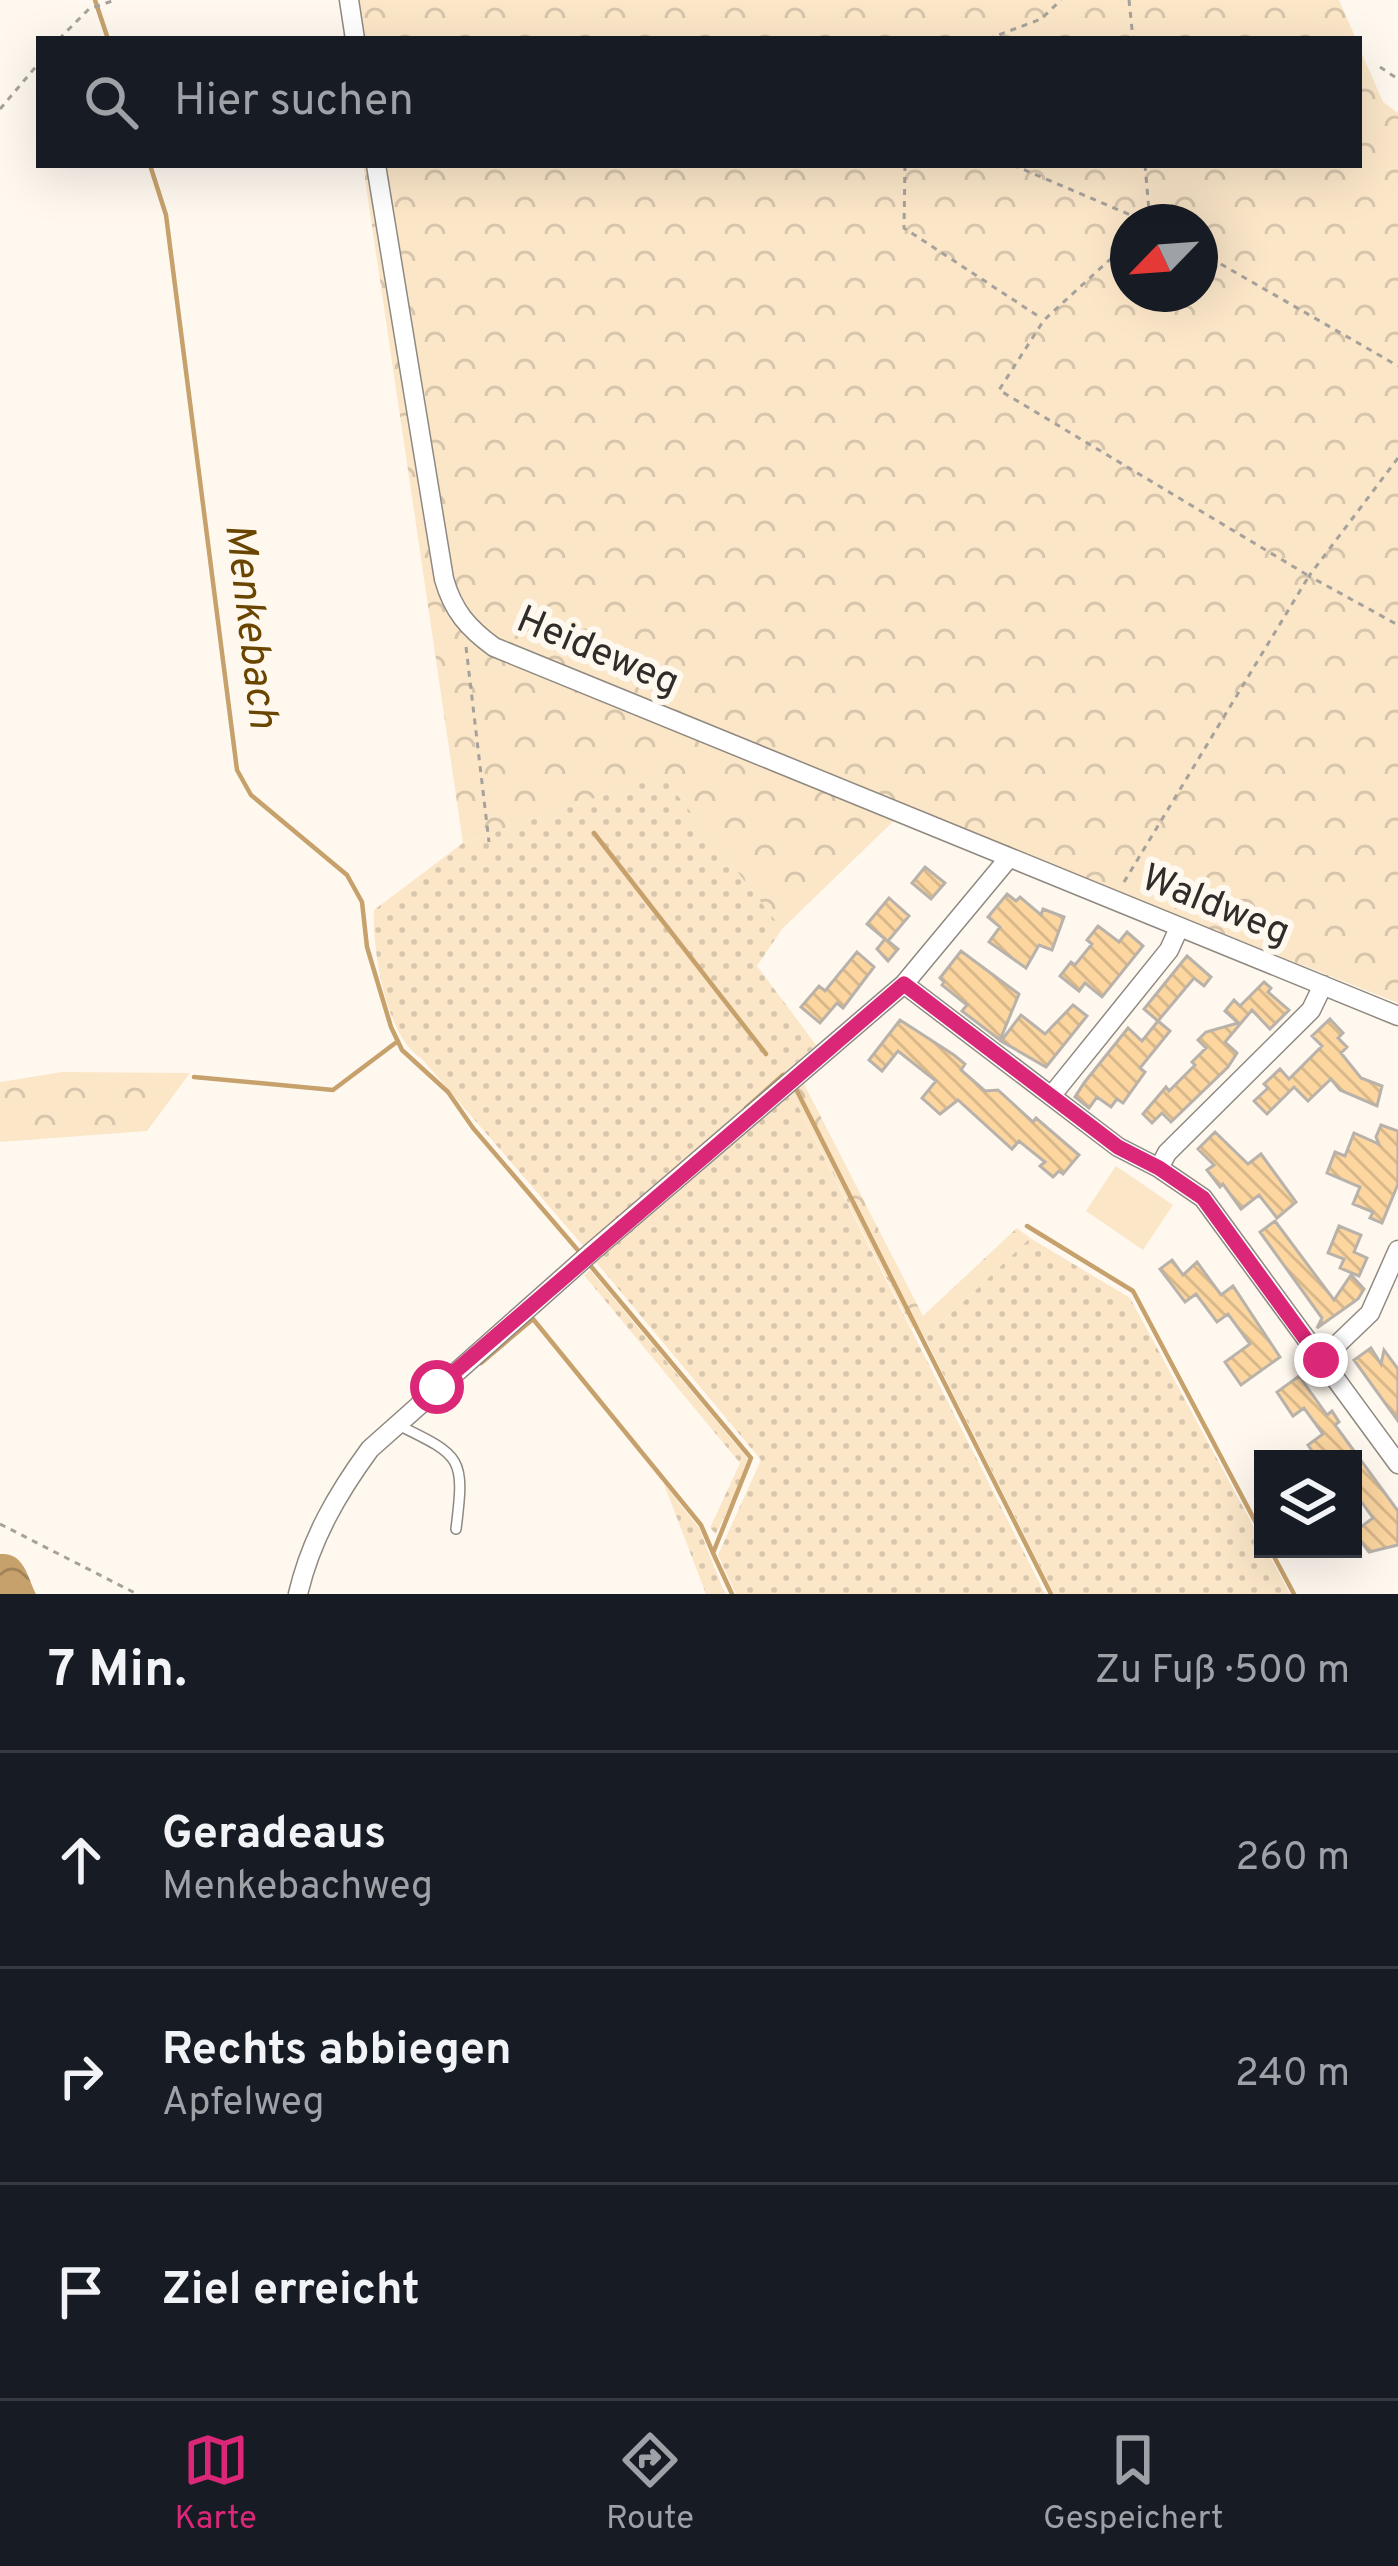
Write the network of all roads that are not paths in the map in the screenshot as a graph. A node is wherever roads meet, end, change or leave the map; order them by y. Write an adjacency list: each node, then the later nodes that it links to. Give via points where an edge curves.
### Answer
1 (349, 0): 2 (street)
2 (355, 36)
3 (376, 168): 4 (street, Heideweg, via 444,580 469,628 494,647)
4 (1008, 860): 5 (street, Waldweg); 6 (street)
5 (1179, 928): 7 (street, Waldweg); 9 (street)
6 (904, 984): 9 (street); 13 (street)
7 (1323, 986): 8 (street, Waldweg); 10 (street, via 1312,1010)
8 (1398, 1016)
9 (1052, 1095): 10 (street)
10 (1159, 1168): 12 (street, via 1203,1198)
11 (1398, 1250): 12 (street, via 1370,1313)
12 (1321, 1360): 14 (street)
13 (397, 1425): 15 (lane, via 458,1464); 16 (street, via 341,1488)
14 (1398, 1464)
15 (456, 1529)
16 (298, 1594)

